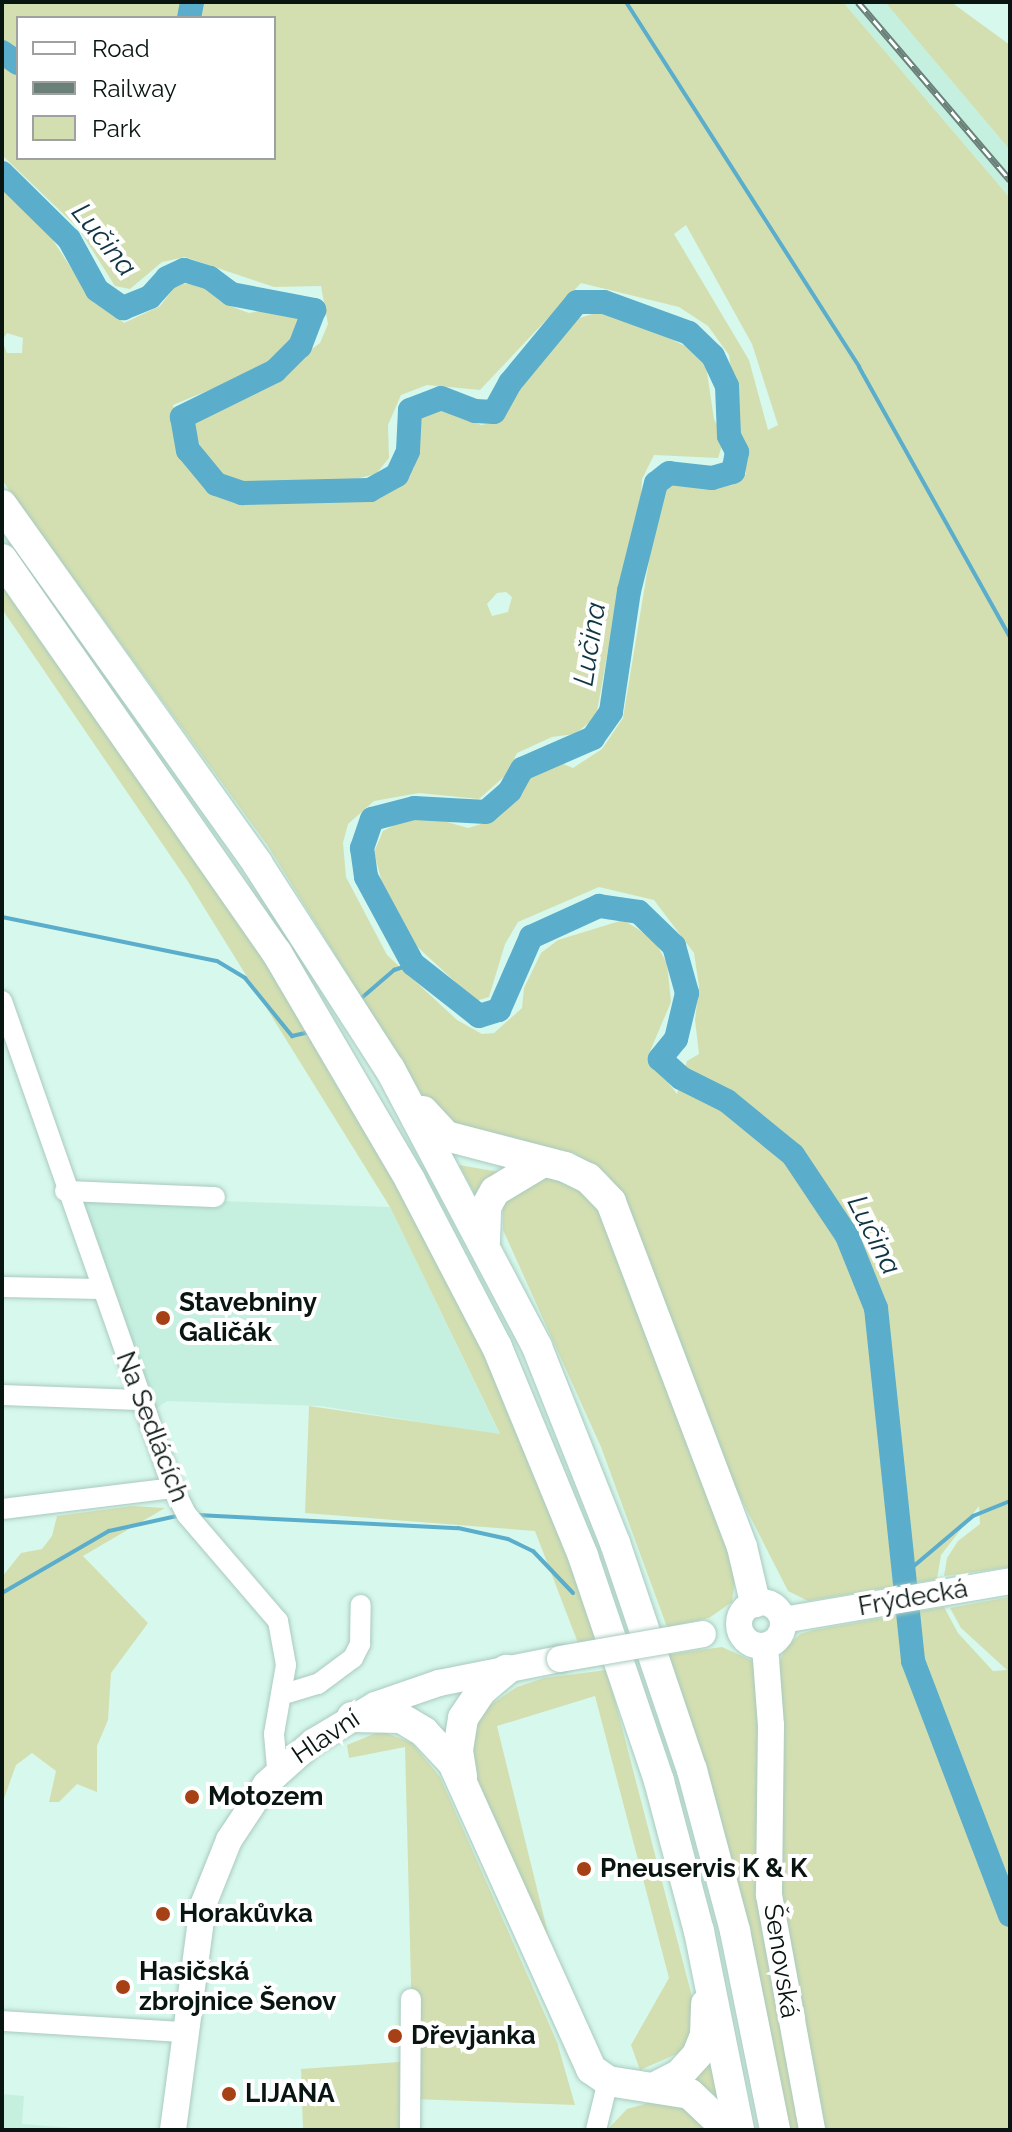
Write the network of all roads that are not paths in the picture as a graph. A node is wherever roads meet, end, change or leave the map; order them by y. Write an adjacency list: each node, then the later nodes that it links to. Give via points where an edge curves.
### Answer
1 (2, 505): 4 (highway, via 257,863)
2 (2, 559): 26 (highway, via 269,940 456,1266 534,1432 618,1652)
3 (2, 1001): 6 (street, Na Sedlácích)
4 (390, 1069): 5 (highway, via 446,1136); 8 (highway)
5 (540, 1164): 8 (highway, via 501,1185 486,1207 484,1240); 16 (highway, via 588,1178 617,1212 742,1547)
6 (65, 1191): 7 (street); 10 (street, Na Sedlácích)
7 (215, 1197)
8 (502, 1275): 37 (highway, via 599,1502 692,1770 735,1931)
9 (2, 1287): 10 (street)
10 (100, 1289): 12 (street, Na Sedlácích)
11 (2, 1395): 12 (street)
12 (139, 1400): 13 (street, Na Sedlácích)
13 (173, 1488): 14 (street); 22 (street, Na Sedlácích, via 185,1513 278,1621 286,1665)
14 (2, 1509)
15 (1010, 1581): 18 (main road, Frýdecká)
16 (755, 1602): 18 (main road, via 775,1606); 19 (main road, via 741,1613)
17 (361, 1605): 22 (street, via 360,1644 353,1658 318,1684)
18 (783, 1620): 20 (main road, via 779,1637)
19 (738, 1628): 20 (main road, via 748,1642); 21 (main road, Hlavní, bridge)
20 (765, 1646): 38 (main road, Šenovská, via 771,1713 769,1895)
21 (506, 1670): 23 (main road, Hlavní, via 406,1693); 25 (highway, via 481,1691 463,1718 458,1750)
22 (281, 1695): 24 (street, Na Sedlácích, via 274,1734)
23 (352, 1717): 24 (main road, Hlavní); 25 (highway, via 382,1714 409,1722 440,1746)
24 (277, 1772): 29 (main road, Hlavní, via 237,1825 214,1871 199,1921)
25 (463, 1782): 30 (highway, via 579,2048 591,2069)
26 (699, 1931): 31 (highway, via 696,1956 707,2012 703,2042 685,2069); 36 (highway)
27 (411, 1999): 33 (street)
28 (2, 2021): 29 (street)
29 (184, 2032): 32 (main road, Hlavní)
30 (608, 2081): 31 (highway); 34 (street)
31 (657, 2086): 35 (highway, via 694,2095)
32 (173, 2130)
33 (410, 2130)
34 (596, 2130)
35 (728, 2130)
36 (739, 2130)
37 (775, 2130)
38 (812, 2130)

